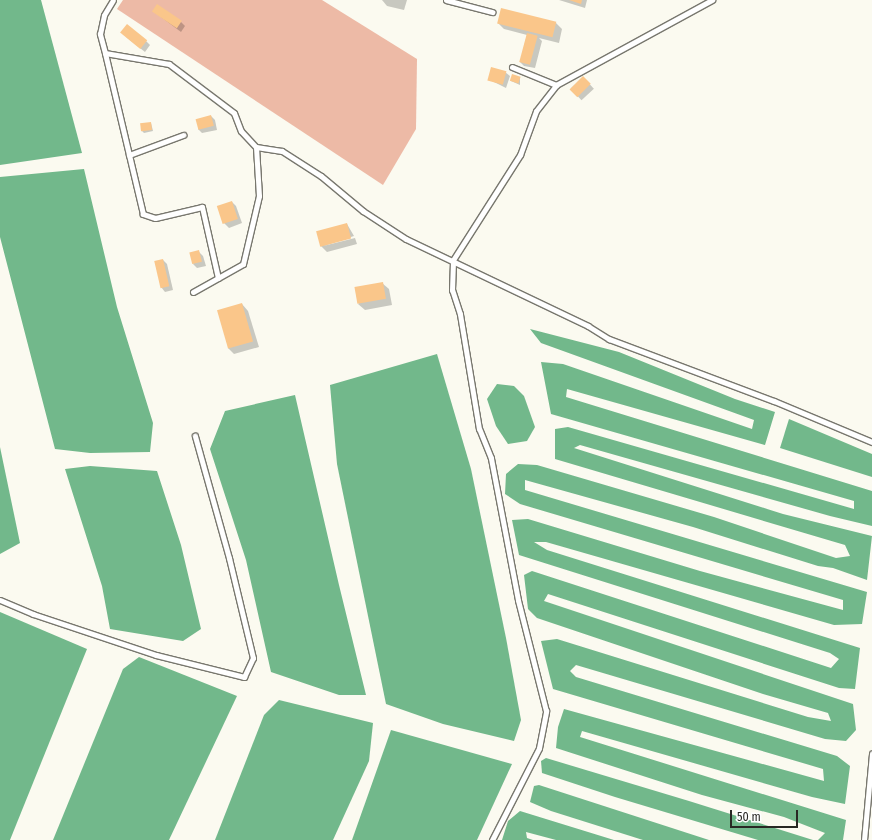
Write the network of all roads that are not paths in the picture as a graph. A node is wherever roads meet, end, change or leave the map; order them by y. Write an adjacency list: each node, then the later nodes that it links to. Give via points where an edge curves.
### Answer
1 (113, 0): 5 (lane, via 104,15 100,34)
2 (446, 0): 4 (lane)
3 (712, 0): 7 (lane)
4 (492, 12)
5 (105, 53): 9 (lane, via 169,64 234,113 241,131); 10 (lane)
6 (512, 67): 7 (lane)
7 (556, 85): 11 (lane, via 536,111 520,155)
8 (183, 136): 10 (lane)
9 (256, 147): 11 (lane, via 282,151 321,176 363,212 400,235); 12 (lane, via 259,196 243,264)
10 (129, 155): 12 (lane, via 143,214 155,218 202,207)
11 (453, 260): 15 (lane, via 610,339 774,401); 18 (lane, via 452,290 460,314 479,429 491,458 518,600 546,712 539,748)
12 (218, 278): 13 (lane)
13 (193, 292)
14 (195, 436): 16 (lane, via 254,658 244,677 156,654 33,614)
15 (872, 442)
16 (0, 600)
17 (872, 753): 19 (lane)
18 (492, 840)
19 (864, 840)

